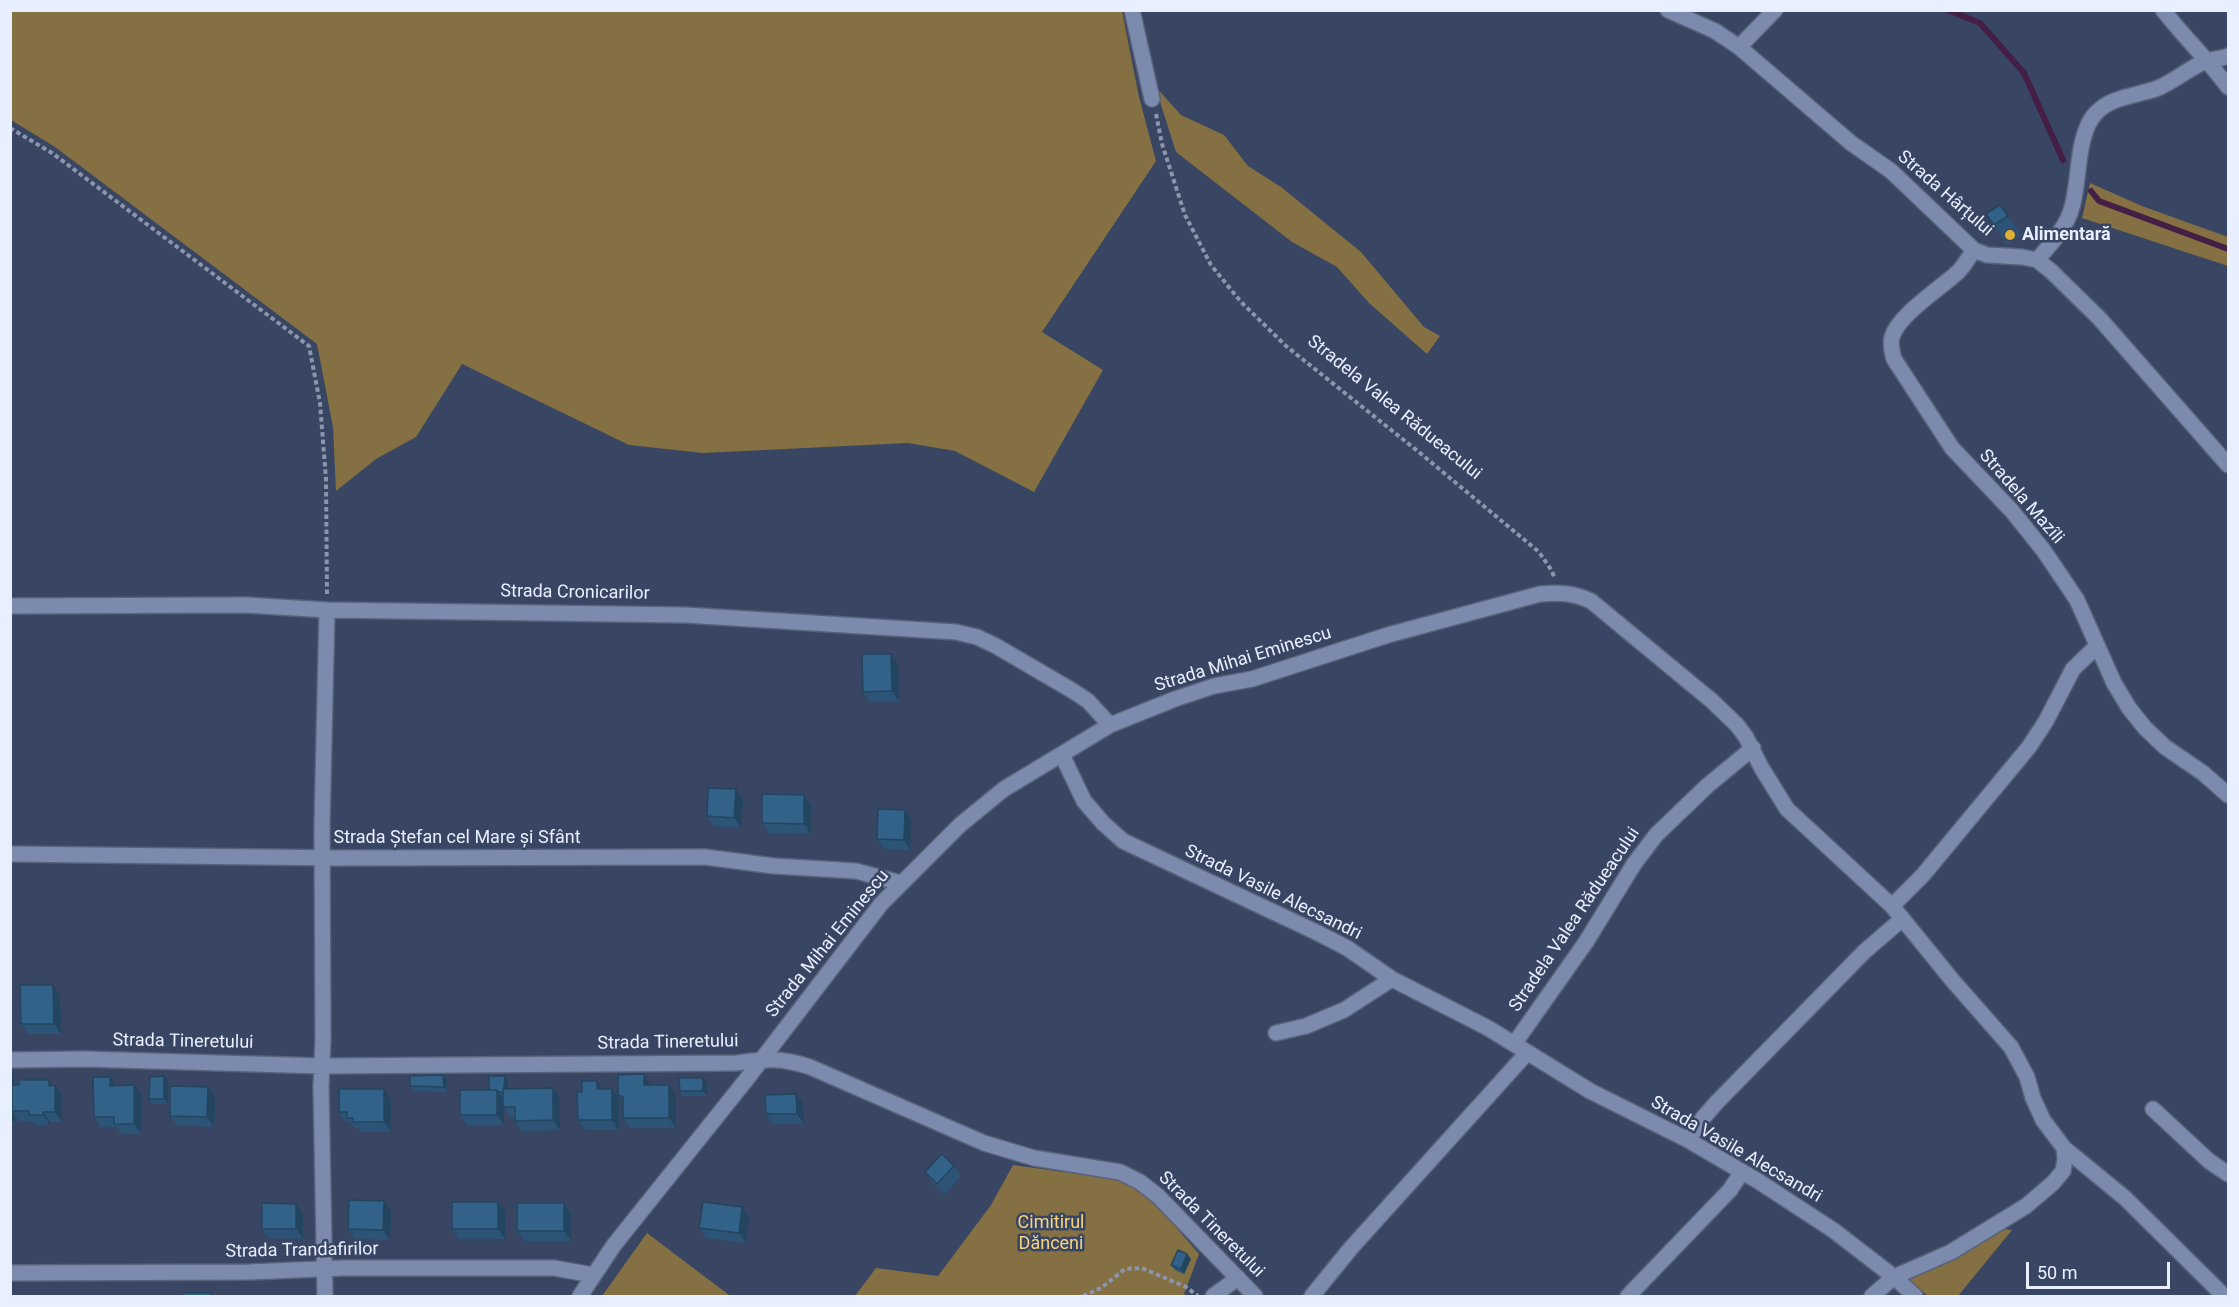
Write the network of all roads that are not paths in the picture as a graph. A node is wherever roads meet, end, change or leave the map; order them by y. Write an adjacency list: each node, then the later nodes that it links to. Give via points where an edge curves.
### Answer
1 (1132, 10): 9 (street)
2 (1668, 10): 5 (street, Strada Hârțului)
3 (1775, 10): 5 (street)
4 (2163, 10): 7 (street)
5 (1739, 47): 10 (street, Strada Hârțului, via 1851,143 1892,171)
6 (2229, 56): 7 (street)
7 (2208, 60): 8 (street); 11 (street, via 2164,85 2105,105 2094,115 2086,129 2072,208)
8 (2229, 87)
9 (1152, 99)
10 (1974, 250): 11 (street, Strada Hârțului); 15 (street, Stradela Mazîli, via 1959,271 1897,327 1892,336 1894,359 1952,448 2044,551 2077,600)
11 (2037, 261): 12 (street, Strada Hârțului, via 2067,284 2100,319)
12 (2229, 465)
13 (10, 606): 14 (street, Strada Cronicarilor, via 246,605)
14 (327, 610): 16 (street, Strada Cronicarilor, via 685,615 956,632 996,646 1073,691); 21 (street)
15 (2097, 646): 19 (street, Stradela Mazîli, via 2114,683 2145,728); 23 (street, via 2073,669 2029,747 1923,875)
16 (1110, 725): 17 (street, Strada Mihai Eminescu, via 1214,686 1252,678 1388,635 1559,592 1591,601 1712,701 1737,725); 18 (street, Strada Mihai Eminescu)
17 (1753, 748): 23 (street, via 1787,809); 27 (street, Stradela Valea Rădueacului, via 1656,835 1634,864)
18 (1062, 755): 22 (street, Strada Mihai Eminescu, via 982,806); 25 (street, Strada Vasile Alecsandri, via 1084,801 1123,841 1318,933)
19 (2229, 795)
20 (10, 854): 21 (street, Strada Ștefan cel Mare și Sfânt)
21 (322, 857): 22 (street, Strada Ștefan cel Mare și Sfânt, via 705,858 856,871); 30 (street)
22 (901, 883): 28 (street, Strada Mihai Eminescu)
23 (1892, 906): 24 (street)
24 (1901, 920): 32 (street, via 1865,951 1718,1101); 33 (street, via 2011,1047 2043,1120)
25 (1392, 979): 26 (street, via 1344,1010); 27 (street, Strada Vasile Alecsandri)
26 (1276, 1033)
27 (1521, 1049): 32 (street, Strada Vasile Alecsandri, via 1590,1091); 45 (street)
28 (763, 1059): 30 (street, Strada Tineretului, via 736,1064); 38 (street, Strada Mihai Eminescu); 40 (street, Strada Tineretului, via 777,1058 810,1066 984,1143 1034,1158 1120,1172 1158,1196)
29 (10, 1060): 30 (street, Strada Tineretului)
30 (322, 1066): 36 (street)
31 (2153, 1110): 35 (street)
32 (1688, 1140): 34 (street, Strada Vasile Alecsandri)
33 (2064, 1148): 39 (street, via 2063,1171 2026,1206 1952,1252); 49 (street, via 2125,1198)
34 (1742, 1172): 39 (street, Strada Vasile Alecsandri, via 1833,1230); 46 (street, via 1730,1190)
35 (2229, 1174)
36 (324, 1269): 37 (street, Strada Trandafirilor); 38 (street, Strada Trandafirilor, via 554,1268); 41 (street)
37 (10, 1273)
38 (593, 1275): 42 (street, Strada Mihai Eminescu)
39 (1894, 1277): 47 (street); 48 (street, Strada Vasile Alecsandri)
40 (1238, 1278): 43 (street); 44 (street, Strada Tineretului)
41 (326, 1296)
42 (580, 1296)
43 (1213, 1296)
44 (1255, 1296)
45 (1312, 1296)
46 (1628, 1296)
47 (1872, 1296)
48 (1915, 1296)
49 (2224, 1296)

